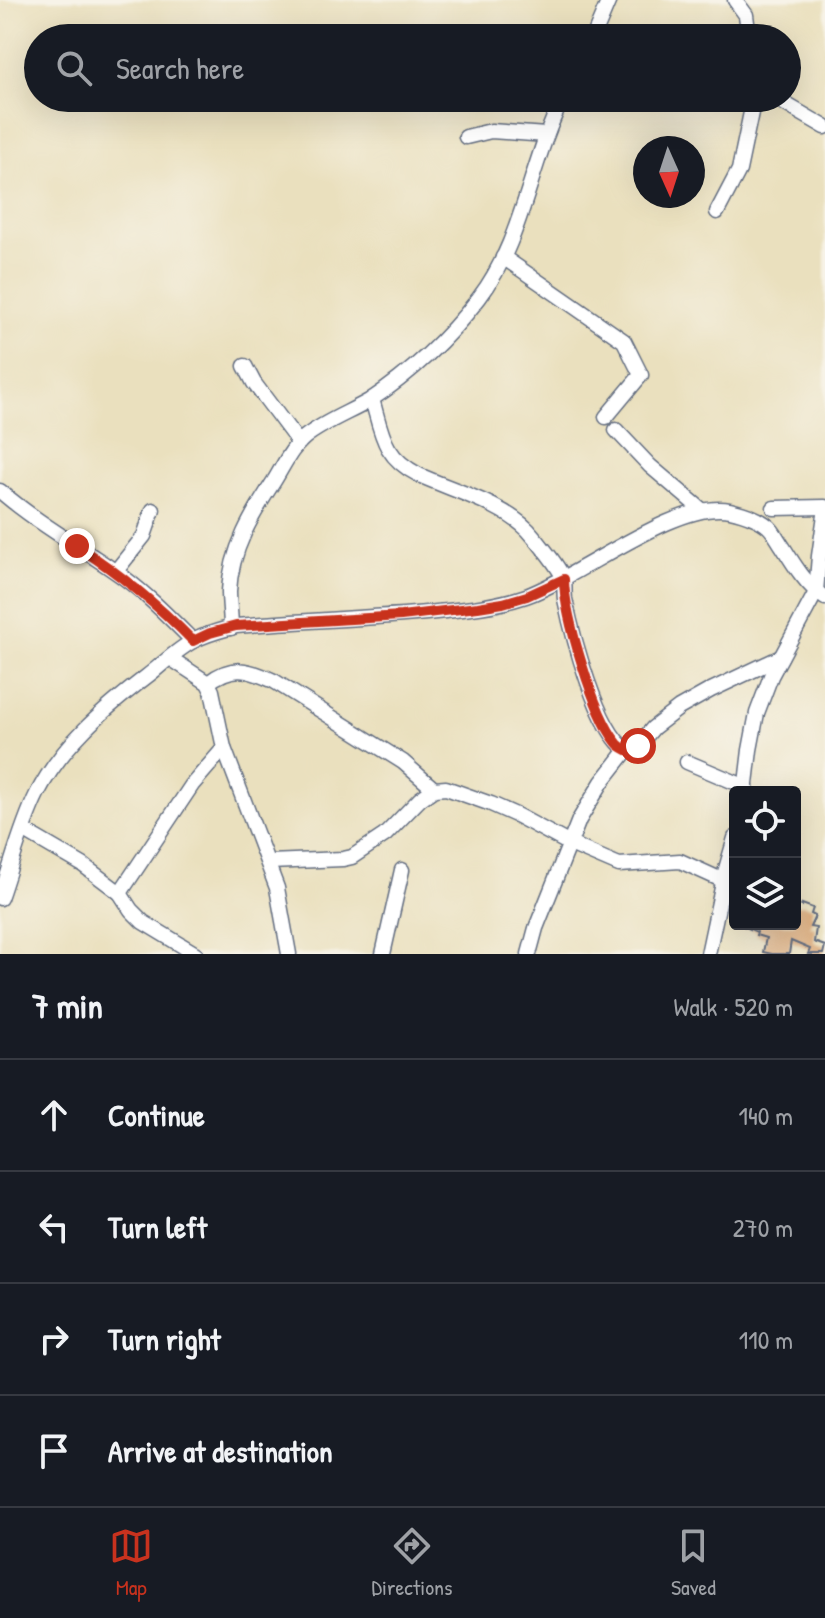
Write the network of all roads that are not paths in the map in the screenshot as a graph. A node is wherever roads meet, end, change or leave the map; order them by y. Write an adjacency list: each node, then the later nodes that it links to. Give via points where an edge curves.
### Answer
1 (609, 0): 3 (street)
2 (735, 0): 4 (street)
3 (599, 24)
4 (747, 24)
5 (556, 112): 9 (street)
6 (751, 112): 11 (street, via 739,170)
7 (799, 112): 8 (street)
8 (825, 127)
9 (546, 135): 10 (street, via 491,131); 12 (street)
10 (466, 137)
11 (717, 212)
12 (503, 257): 14 (street, via 480,297 447,335); 15 (street, via 624,341 641,375)
13 (245, 366): 17 (street)
14 (372, 399): 17 (street); 25 (street, via 395,459 513,517)
15 (606, 417)
16 (616, 430): 22 (street)
17 (299, 443): 27 (street, via 243,531 229,592)
18 (0, 491): 24 (street)
19 (825, 507): 20 (street)
20 (774, 508)
21 (153, 510): 24 (street, via 144,536)
22 (702, 510): 25 (street, via 652,530); 26 (street, via 728,510 768,526)
23 (825, 515): 26 (street)
24 (116, 571): 28 (street)
25 (564, 579): 27 (street, via 527,596 478,607); 33 (street, via 589,682 603,719 618,745)
26 (821, 595): 29 (street)
27 (231, 628): 28 (street)
28 (193, 641): 30 (street)
29 (781, 657): 33 (street, via 679,708); 36 (street, via 757,713)
30 (170, 658): 31 (street); 38 (street, via 78,735 54,765)
31 (208, 683): 32 (street); 37 (street, via 235,669 257,673 403,762)
32 (224, 748): 40 (street); 44 (street, via 192,785)
33 (627, 750): 39 (street, via 579,820)
34 (687, 762): 35 (street)
35 (739, 786)
36 (746, 786)
37 (434, 789): 39 (street, via 446,788 491,804); 40 (street, via 385,835 352,857)
38 (23, 830): 41 (street); 44 (street)
39 (570, 844): 43 (street, via 619,865 680,861); 49 (street)
40 (269, 862): 47 (street)
41 (5, 864): 45 (street)
42 (402, 870): 48 (street)
43 (729, 884): 50 (street)
44 (120, 893): 46 (street, via 143,922)
45 (0, 898)
46 (196, 954)
47 (289, 954)
48 (383, 954)
49 (529, 954)
50 (708, 954)

